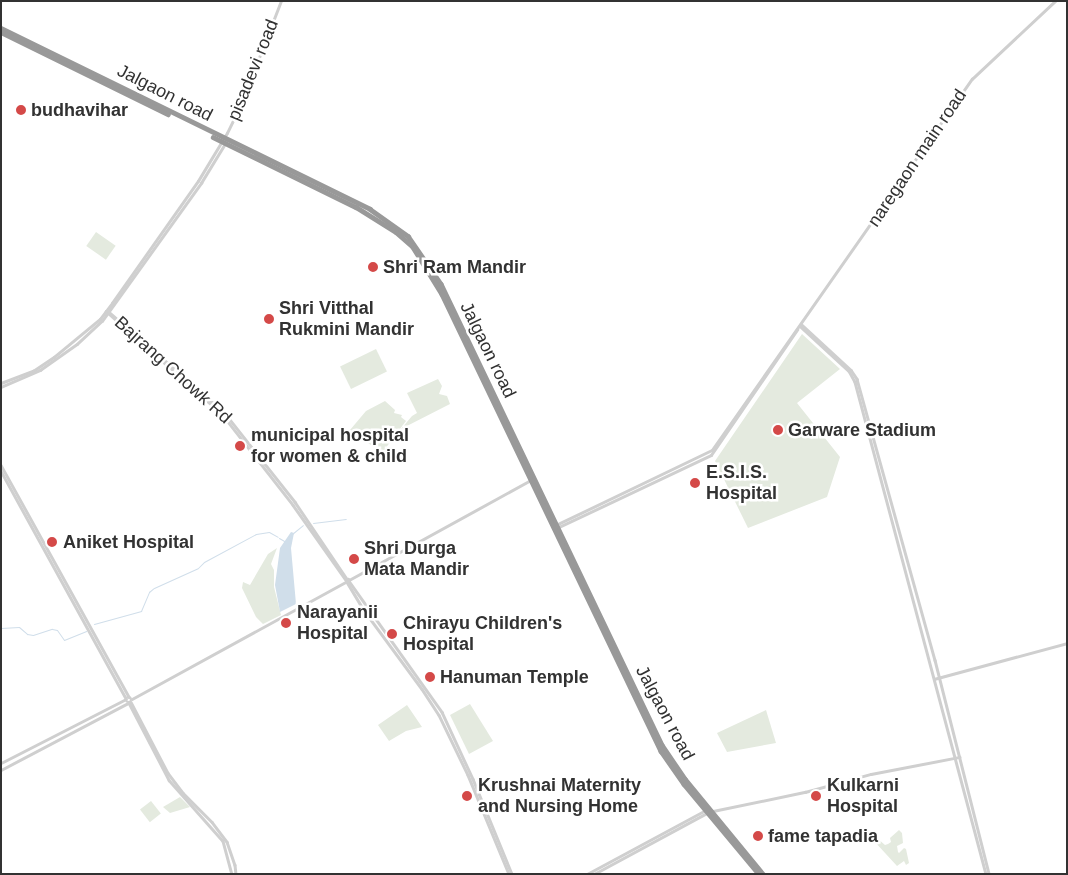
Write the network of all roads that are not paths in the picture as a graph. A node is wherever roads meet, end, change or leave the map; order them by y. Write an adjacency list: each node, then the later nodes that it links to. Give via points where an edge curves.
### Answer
1 (281, 1): 5 (street, pisadevi road)
2 (1055, 1): 7 (street, naregaon main road, via 972,79)
3 (1, 28): 5 (highway, Jalgaon road)
4 (1, 32): 5 (highway, Jalgaon road)
5 (224, 141): 6 (street, pisadevi road, via 197,188); 12 (highway, Jalgaon road, via 356,207 396,232 413,247 442,294); 13 (highway, Jalgaon road, via 370,209 411,240 441,284)
6 (107, 313): 8 (street, via 54,357 32,371); 9 (street, via 81,340 40,370); 15 (street, Bajrang Chowk Rd, via 222,414)
7 (801, 325): 13 (street, naregaon main road, via 710,453); 14 (street, via 854,377)
8 (1, 383)
9 (1, 387)
10 (1, 464): 19 (street)
11 (1, 471): 19 (street)
12 (531, 480): 13 (highway, Jalgaon road); 15 (street)
13 (555, 527): 24 (highway, Jalgaon road, via 662,745)
14 (901, 546): 17 (street); 18 (street)
15 (347, 581): 20 (street); 28 (street, Bajrang Chowk Rd, via 382,637 432,702 468,775)
16 (1067, 643): 17 (street)
17 (939, 678): 18 (street); 21 (street)
18 (934, 680): 21 (street)
19 (127, 698): 20 (street); 20 (street); 22 (street)
20 (130, 702): 23 (street); 27 (street, via 170,780 222,841)
21 (956, 756): 24 (street); 33 (street)
22 (1, 763)
23 (1, 770)
24 (709, 811): 29 (street); 30 (street); 31 (highway, Jalgaon road); 32 (highway, Jalgaon road)
25 (83, 874): 26 (street)
26 (106, 874)
27 (234, 874)
28 (510, 874)
29 (587, 874)
30 (594, 874)
31 (759, 874)
32 (764, 874)
33 (988, 874)

